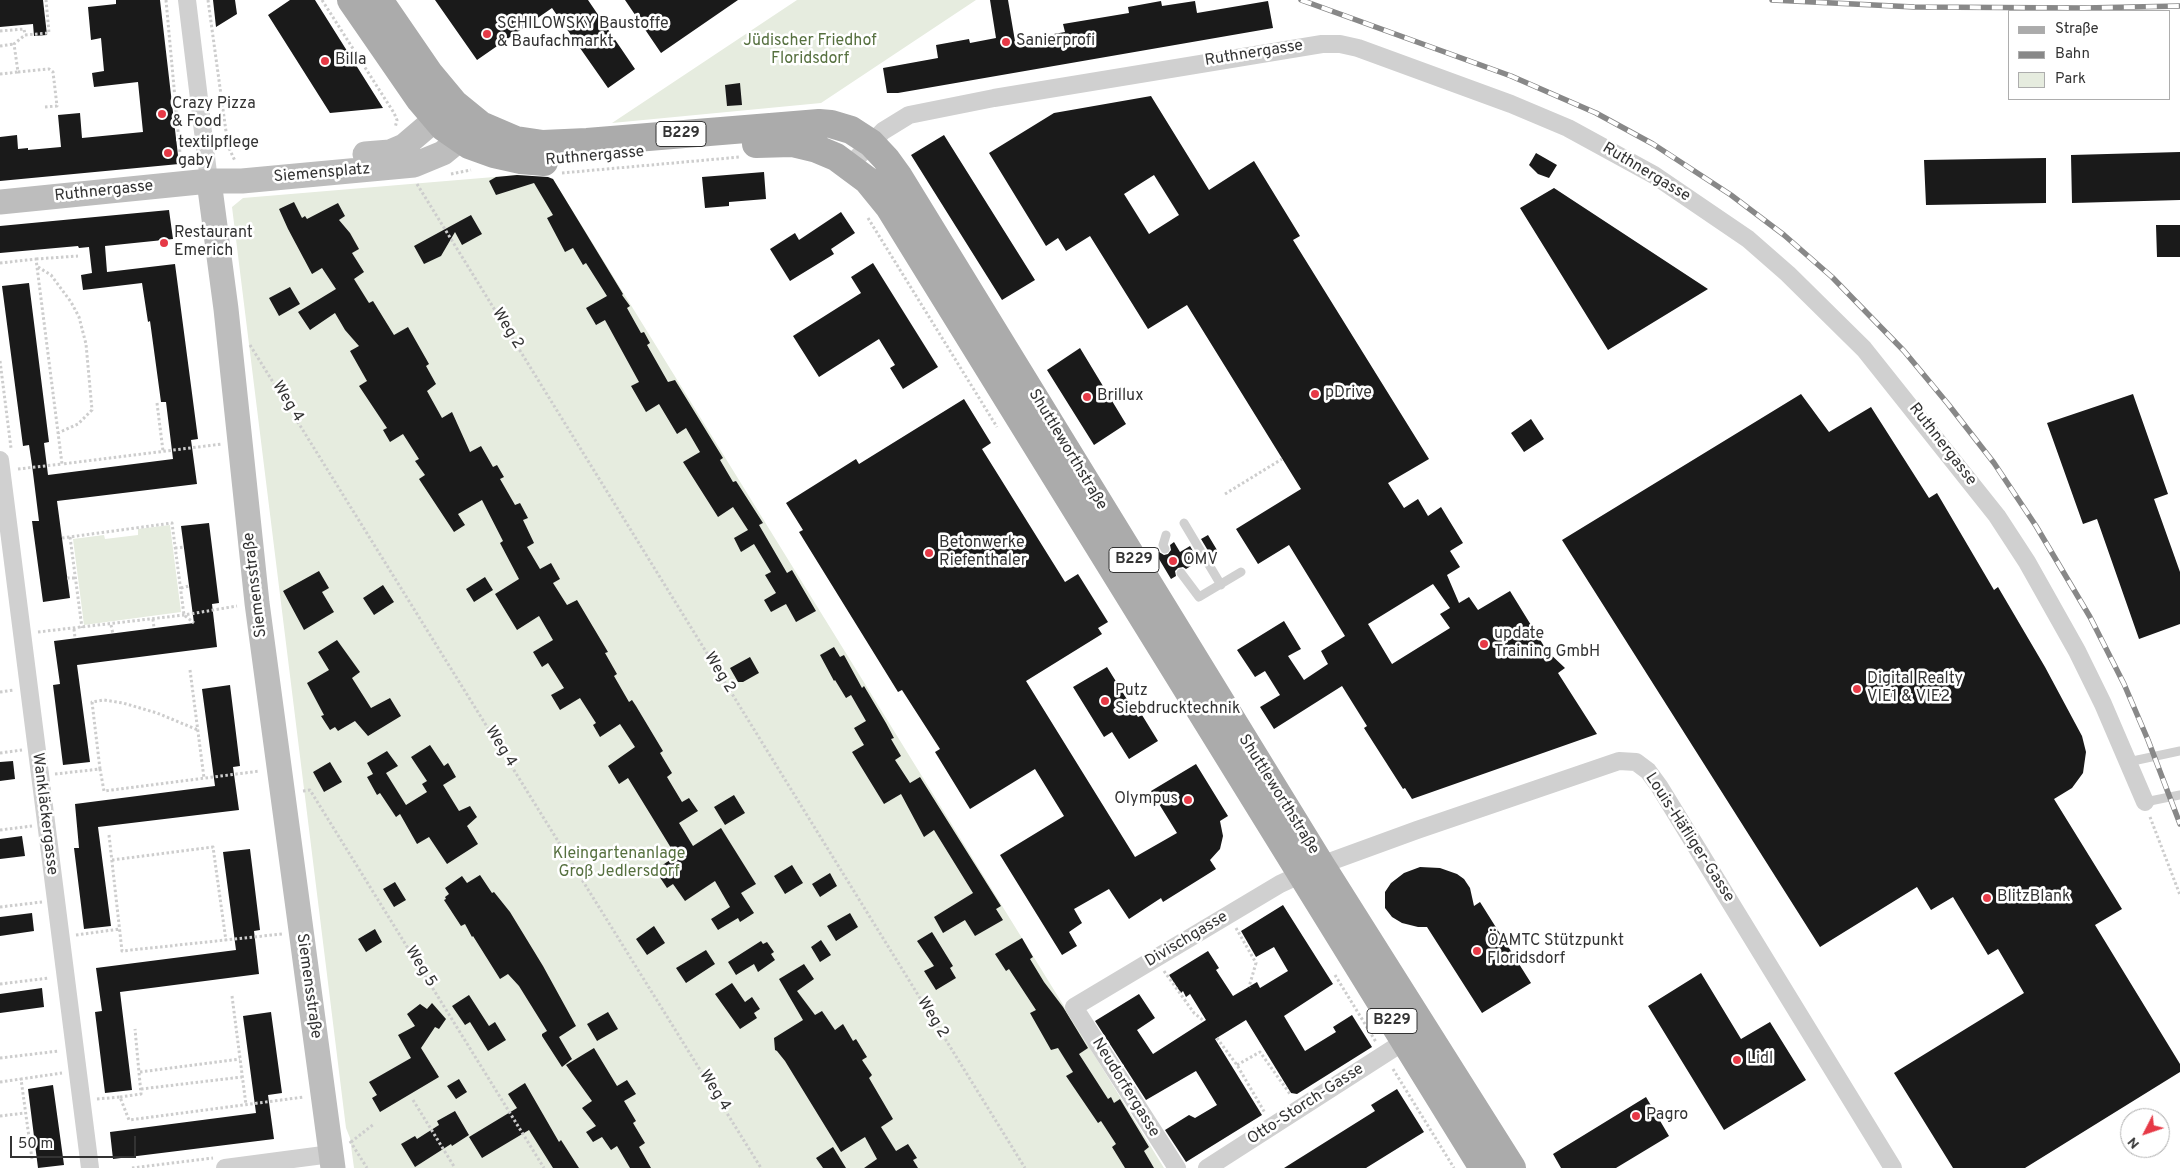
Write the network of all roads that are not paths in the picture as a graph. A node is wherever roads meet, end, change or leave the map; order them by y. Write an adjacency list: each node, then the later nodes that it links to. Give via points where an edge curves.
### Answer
1 (187, 0): 7 (street, Siemensstraße)
2 (351, 0): 4 (main road, B229, via 420,100)
3 (379, 0): 4 (main road, B229, via 429,73)
4 (456, 120): 5 (main road, Ruthnergasse / B229, via 503,136 543,144 819,123 846,128); 6 (main road, Ruthnergasse / B229, via 494,154 521,160 551,162 774,142 817,149); 7 (main road, Siemensplatz, via 390,152 238,166); 7 (main road, Siemensplatz, via 438,157 414,165 242,181)
5 (871, 143): 6 (street, Ruthnergasse); 17 (street, Ruthnergasse, via 909,115 1322,44 1358,48 1502,100 1568,128 1654,175 1748,239 1795,280 1864,349 1997,516 2077,651); 20 (main road, Shuttleworthstraße / B229, via 886,159 914,202)
6 (850, 165): 20 (main road, Shuttleworthstraße / B229, via 889,207)
7 (209, 181): 8 (main road, Ruthnergasse); 23 (main road, Siemensstraße, via 257,603 300,932 324,1093)
8 (0, 202)
9 (1, 465): 24 (street, Wankläckergasse)
10 (1184, 523): 15 (lane)
11 (1166, 535): 12 (lane)
12 (1165, 548)
13 (1241, 572): 15 (lane)
14 (1181, 573): 15 (lane, via 1199,597)
15 (1221, 585)
16 (2180, 751): 17 (lane)
17 (2128, 762): 19 (street, Ruthnergasse)
18 (2180, 794): 19 (lane)
19 (2144, 802)
20 (1311, 870): 21 (street, Divischgasse, via 1280,884); 22 (main road, Shuttleworthstraße / B229); 29 (main road, Shuttleworthstraße / B229); 30 (street, Louis-Häfliger-Gasse, via 1603,766 1636,762 1659,786)
21 (1074, 1007): 26 (street, Neudorfergasse)
22 (1395, 1048): 27 (street, Otto-Storch-Gasse); 28 (main road, Shuttleworthstraße / B229)
23 (339, 1155): 25 (street)
24 (90, 1168)
25 (225, 1168)
26 (1176, 1168)
27 (1207, 1168)
28 (1483, 1168)
29 (1512, 1168)
30 (1893, 1168)

